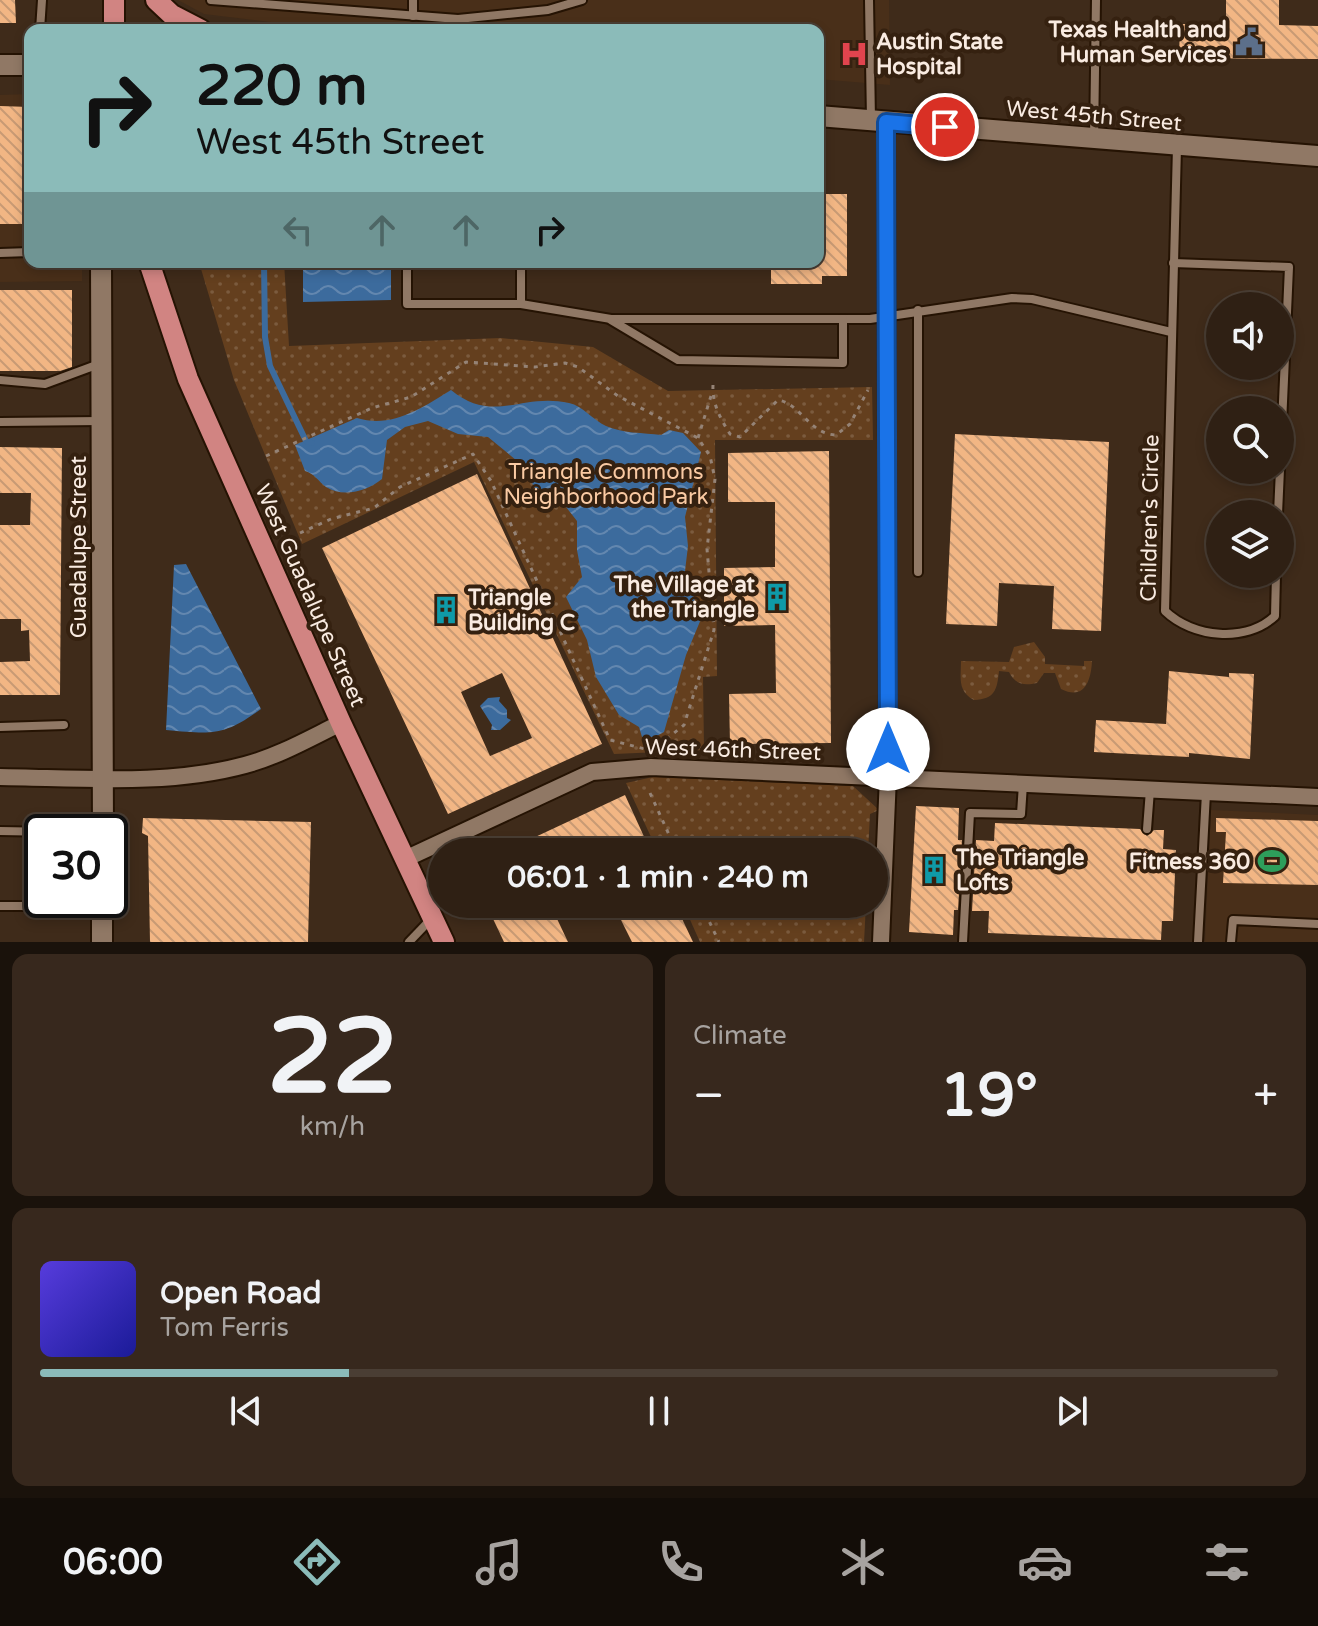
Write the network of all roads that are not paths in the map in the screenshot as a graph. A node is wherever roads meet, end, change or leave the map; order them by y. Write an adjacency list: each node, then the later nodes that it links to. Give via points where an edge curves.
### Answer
1 (42, 0): 10 (lane)
2 (114, 0): 11 (main road)
3 (156, 0): 12 (main road)
4 (211, 0): 9 (lane)
5 (413, 0): 9 (lane)
6 (582, 0): 9 (lane, via 548,10 458,19)
7 (869, 0): 16 (lane)
8 (1096, 0): 17 (lane)
9 (413, 16)
10 (40, 24)
11 (114, 24)
12 (189, 24)
13 (0, 65): 14 (street)
14 (24, 65)
15 (824, 116): 16 (street, West 45th Street)
16 (878, 121): 17 (street, West 45th Street); 29 (street)
17 (1094, 139): 18 (street, West 45th Street)
18 (1177, 146): 19 (street, West 45th Street); 22 (lane, Children's Circle)
19 (1318, 156)
20 (24, 252): 21 (lane)
21 (0, 253)
22 (1173, 263): 32 (lane, Children's Circle); 37 (lane, via 1289,267)
23 (101, 268): 33 (street, Guadalupe Street)
24 (151, 268): 40 (main road, West Guadalupe Street, via 188,379)
25 (407, 268): 27 (lane, via 407,304)
26 (521, 268): 27 (lane)
27 (521, 304): 30 (lane)
28 (918, 310): 29 (lane); 32 (lane, via 1032,299); 38 (lane)
29 (887, 318): 31 (lane); 43 (street)
30 (611, 319): 31 (lane); 31 (lane, via 678,360 843,363)
31 (843, 319)
32 (1171, 332): 39 (lane, Children's Circle, via 1165,611 1190,628 1247,632 1275,616)
33 (101, 364): 34 (lane, via 45,384); 35 (street, Guadalupe Street)
34 (0, 380)
35 (102, 421): 36 (lane); 45 (street, Guadalupe Street)
36 (0, 422)
37 (1279, 500)
38 (918, 572)
39 (1276, 588)
40 (341, 723): 45 (street, via 274,755 223,770); 54 (main road, West Guadalupe Street)
41 (64, 725): 42 (lane)
42 (0, 727)
43 (888, 776): 46 (street, West 46th Street); 54 (street, West 46th Street, via 651,767 592,772); 65 (street)
44 (0, 777): 45 (street)
45 (102, 779): 50 (street, Guadalupe Street)
46 (1023, 784): 47 (street, West 46th Street); 66 (lane, via 1021,814 970,813)
47 (1150, 790): 48 (street, West 46th Street); 51 (lane)
48 (1206, 793): 49 (street, West 46th Street); 67 (lane)
49 (1318, 797)
50 (103, 814)
51 (1147, 829)
52 (0, 831): 53 (lane)
53 (24, 831)
54 (405, 859): 57 (main road, West Guadalupe Street)
55 (24, 905): 56 (lane)
56 (0, 906)
57 (428, 907)
58 (102, 918): 62 (street)
59 (432, 918): 63 (lane)
60 (433, 918): 64 (main road, West Guadalupe Street)
61 (1318, 924): 68 (lane, via 1233,920)
62 (102, 942)
63 (409, 942)
64 (444, 942)
65 (881, 942)
66 (963, 942)
67 (1198, 942)
68 (1231, 942)

